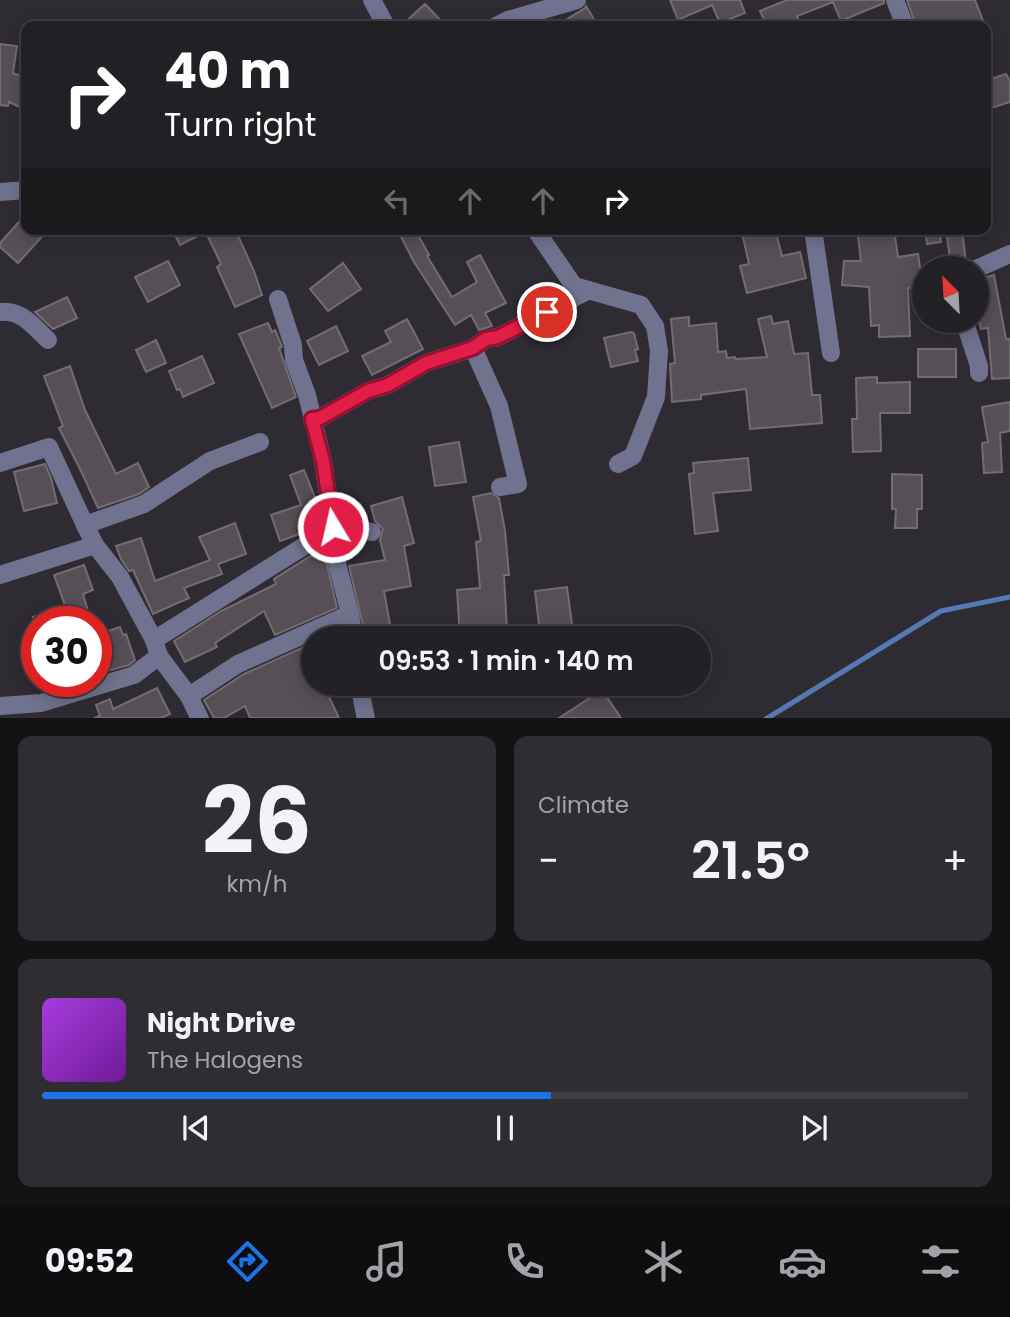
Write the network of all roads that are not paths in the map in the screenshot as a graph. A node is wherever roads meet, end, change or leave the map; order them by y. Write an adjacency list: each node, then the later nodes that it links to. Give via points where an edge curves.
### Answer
1 (372, 0): 4 (street)
2 (577, 0): 5 (street)
3 (895, 0): 6 (street)
4 (383, 21)
5 (505, 21)
6 (903, 21)
7 (21, 190): 8 (street)
8 (0, 192)
9 (539, 235): 13 (street, via 574,286)
10 (814, 235): 19 (street)
11 (1010, 254): 12 (street)
12 (989, 263)
13 (589, 290): 18 (street); 24 (street, via 641,305 655,326 659,351 656,397 633,456)
14 (278, 299): 21 (street)
15 (0, 312): 17 (street, via 9,310 23,316)
16 (968, 333): 20 (street)
17 (48, 340)
18 (473, 348): 21 (street, via 426,363); 25 (street, via 499,406 518,484)
19 (831, 354)
20 (979, 373)
21 (312, 419): 28 (street)
22 (260, 442): 26 (street, via 210,461 144,504)
23 (0, 463): 26 (street, via 49,447)
24 (618, 464)
25 (499, 487)
26 (85, 525): 29 (street)
27 (372, 532): 28 (street)
28 (333, 533): 31 (street); 33 (street)
29 (95, 545): 30 (street); 33 (street, via 120,577)
30 (0, 575)
31 (350, 614): 32 (street); 34 (street, via 238,664)
32 (352, 626)
33 (156, 648): 34 (street); 36 (street, via 134,675 41,703)
34 (189, 695): 37 (street)
35 (361, 696): 38 (street)
36 (0, 706)
37 (200, 718)
38 (366, 718)

